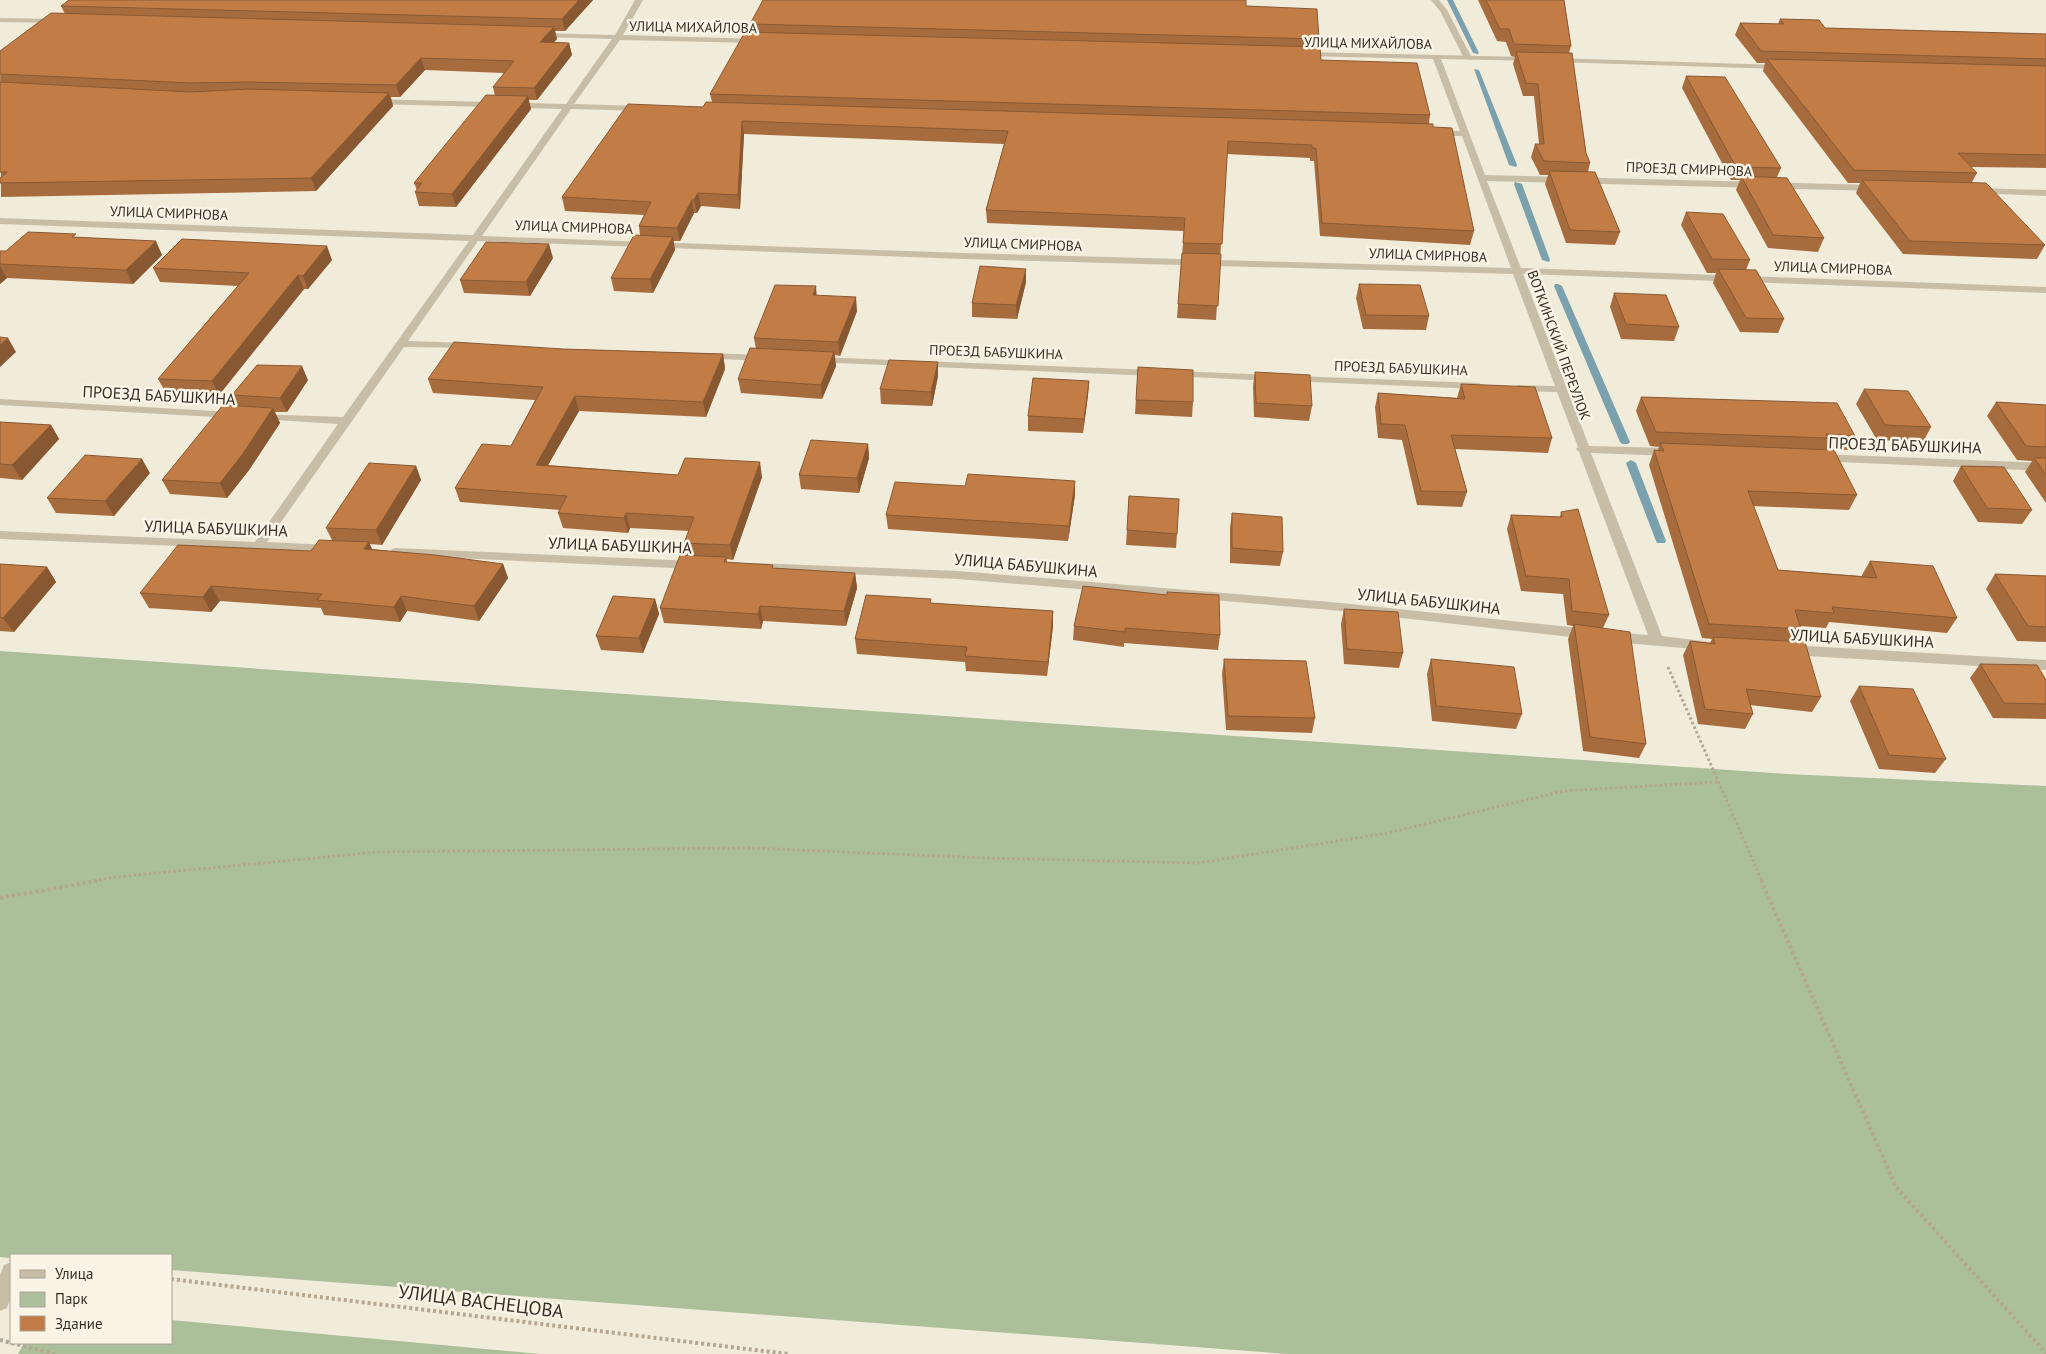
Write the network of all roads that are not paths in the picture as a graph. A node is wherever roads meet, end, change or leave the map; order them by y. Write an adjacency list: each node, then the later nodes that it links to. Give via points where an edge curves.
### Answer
1 (639, 0): 6 (street)
2 (1435, 0): 10 (street)
3 (0, 20): 4 (street)
4 (69, 22)
5 (529, 35): 6 (street, УЛИЦА МИХАЙЛОВА)
6 (617, 38): 7 (street, УЛИЦА МИХАЙЛОВА); 13 (street)
7 (767, 41)
8 (1296, 54): 9 (street, УЛИЦА МИХАЙЛОВА)
9 (1436, 58): 10 (street, УЛИЦА МИХАЙЛОВА); 16 (street, ВОТКИНСКИЙ ПЕРЕУЛОК)
10 (1468, 58): 11 (street, УЛИЦА МИХАЙЛОВА)
11 (1790, 67)
12 (362, 101): 13 (street)
13 (568, 106): 14 (street); 22 (street)
14 (658, 109)
15 (1425, 133): 16 (street)
16 (1465, 134): 17 (street, ВОТКИНСКИЙ ПЕРЕУЛОК)
17 (1481, 178): 18 (street, ПРОЕЗД СМИРНОВА); 23 (street, ВОТКИНСКИЙ ПЕРЕУЛОК)
18 (1887, 188)
19 (1966, 190): 20 (street)
20 (2046, 192)
21 (0, 221): 22 (street, УЛИЦА СМИРНОВА)
22 (476, 238): 23 (street, УЛИЦА СМИРНОВА, via 964,256); 25 (street)
23 (1516, 271): 24 (street, УЛИЦА СМИРНОВА); 32 (street, ВОТКИНСКИЙ ПЕРЕУЛОК)
24 (2046, 290)
25 (401, 344): 26 (street); 34 (street)
26 (480, 347)
27 (698, 356): 28 (street)
28 (777, 359)
29 (807, 360): 30 (street, ПРОЕЗД БАБУШКИНА)
30 (1491, 387)
31 (1510, 388): 32 (street)
32 (1560, 390): 35 (street, ВОТКИНСКИЙ ПЕРЕУЛОК)
33 (0, 402): 34 (street, ПРОЕЗД БАБУШКИНА)
34 (346, 421): 40 (street)
35 (1582, 449): 36 (street); 45 (street, ВОТКИНСКИЙ ПЕРЕУЛОК)
36 (1681, 452)
37 (1809, 458): 38 (street, ПРОЕЗД БАБУШКИНА)
38 (2046, 467)
39 (0, 535): 40 (street, УЛИЦА БАБУШКИНА)
40 (258, 546): 41 (street, УЛИЦА БАБУШКИНА)
41 (347, 550)
42 (386, 552): 43 (street, УЛИЦА БАБУШКИНА)
43 (712, 565)
44 (741, 566): 45 (street, УЛИЦА БАБУШКИНА, via 968,576 1331,606)
45 (1657, 642): 46 (street, УЛИЦА БАБУШКИНА)
46 (1715, 645)
47 (1773, 649): 48 (street, УЛИЦА БАБУШКИНА)
48 (2046, 665)
49 (10, 1275): 50 (street)
50 (0, 1301)

